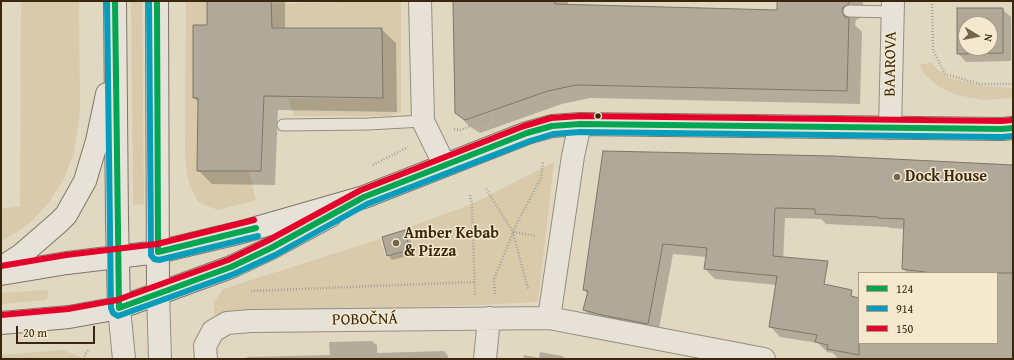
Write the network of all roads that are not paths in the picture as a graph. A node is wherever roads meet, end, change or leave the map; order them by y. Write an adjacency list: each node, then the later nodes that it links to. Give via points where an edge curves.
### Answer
1 (115, 1): 6 (street)
2 (157, 1): 14 (street)
3 (420, 1): 9 (street)
4 (893, 7): 5 (lane); 10 (street, BAAROVA)
5 (849, 11)
6 (116, 58): 15 (street); 16 (street, via 85,181 60,222 21,255)
7 (580, 124): 10 (street); 12 (street, via 552,126 527,133); 21 (street)
8 (283, 125): 9 (lane, via 368,124)
9 (427, 128): 12 (street)
10 (890, 128): 11 (street)
11 (1013, 128)
12 (444, 164): 13 (street)
13 (364, 197): 14 (street, via 242,232); 18 (street, via 238,264)
14 (158, 252): 15 (street); 18 (street)
15 (117, 257): 17 (street); 19 (street)
16 (1, 268)
17 (1, 274)
18 (158, 294): 19 (street); 24 (street)
19 (119, 308): 22 (street, via 69,317); 23 (street)
20 (492, 318): 21 (street, POBOČNÁ); 25 (street, POBOČNÁ, via 227,323 213,331 205,346); 26 (street)
21 (549, 318): 27 (street, POBOČNÁ)
22 (1, 323)
23 (124, 359)
24 (160, 359)
25 (206, 359)
26 (485, 359)
27 (764, 359)

